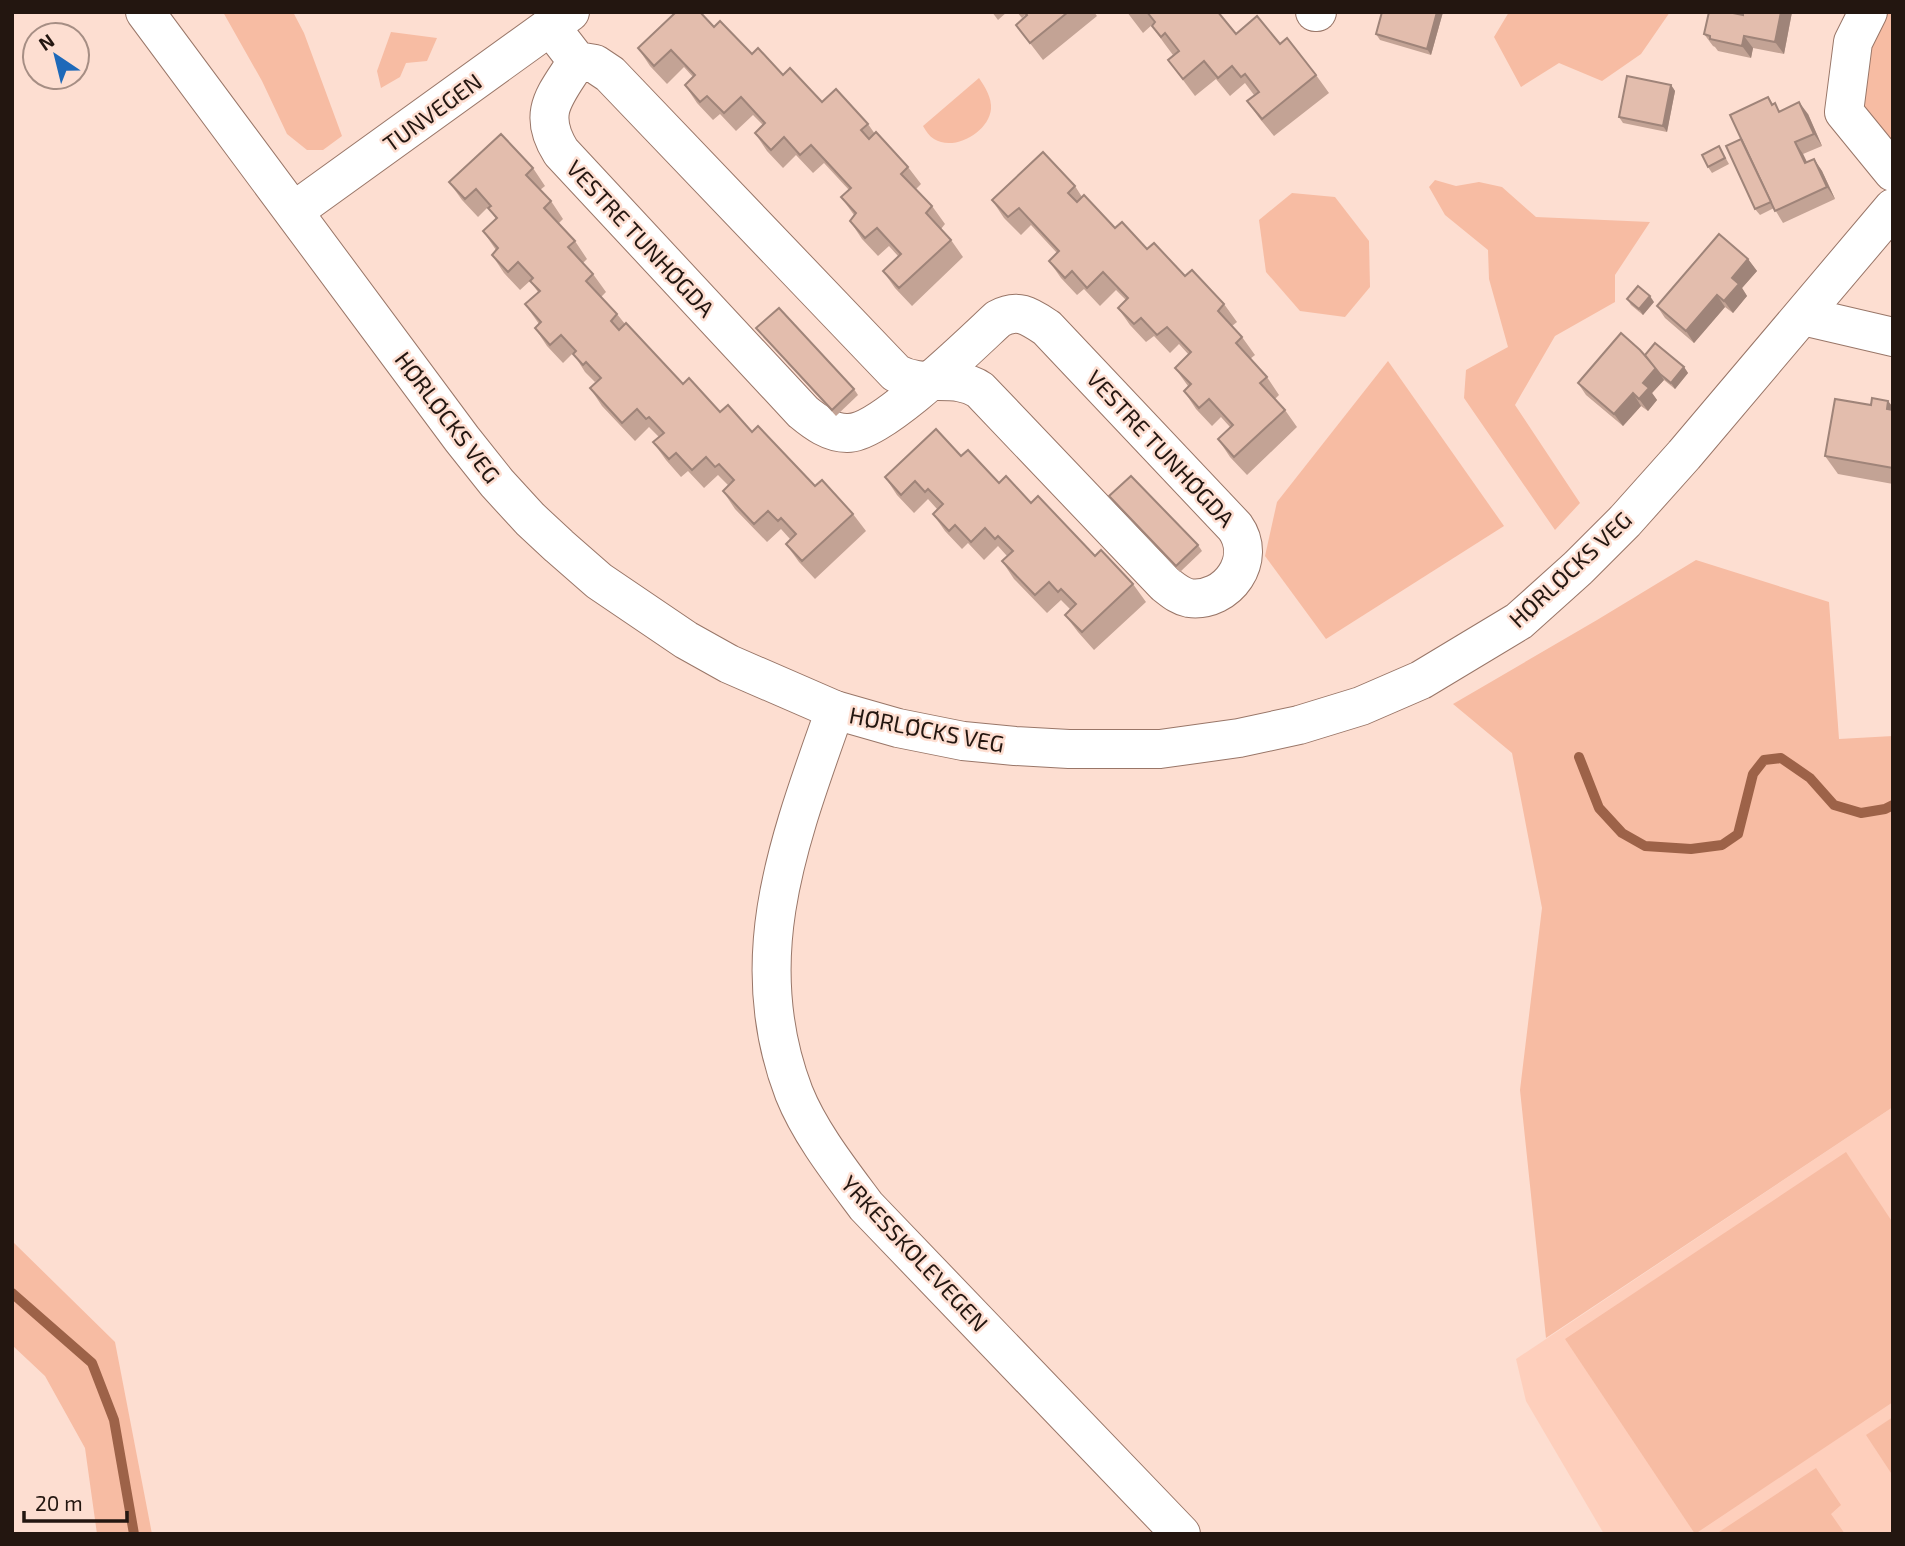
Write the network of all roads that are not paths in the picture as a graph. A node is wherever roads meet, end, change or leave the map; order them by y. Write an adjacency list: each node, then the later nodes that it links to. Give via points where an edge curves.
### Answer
1 (145, 12): 7 (street, HØRLØCKS VEG)
2 (1868, 12): 5 (street, via 1853,41 1844,112)
3 (560, 19): 4 (street); 7 (street, TUNVEGEN)
4 (577, 61): 10 (street, VESTRE TUNHØGDA, via 596,64 610,74 896,373 908,380); 10 (street, VESTRE TUNHØGDA, via 555,95 549,116 552,138 561,152 803,412 835,431 861,430)
5 (1893, 172)
6 (1893, 208): 8 (street, HØRLØCKS VEG)
7 (294, 211): 11 (street, HØRLØCKS VEG, via 483,466 559,546 599,581 686,640)
8 (1802, 316): 9 (street); 11 (street, HØRLØCKS VEG, via 1625,521 1519,621 1421,680 1361,706 1239,738 1147,749 963,741)
9 (1893, 337)
10 (929, 382): 10 (street, VESTRE TUNHØGDA, via 963,382 980,390 1178,594 1206,597 1220,591 1240,569 1244,544 1235,527 1047,328 1033,319 1007,314)
11 (835, 710): 12 (street, YRKESSKOLEVEGEN, via 781,876 772,933 775,1025 795,1095 833,1161 866,1206)
12 (1181, 1534)

